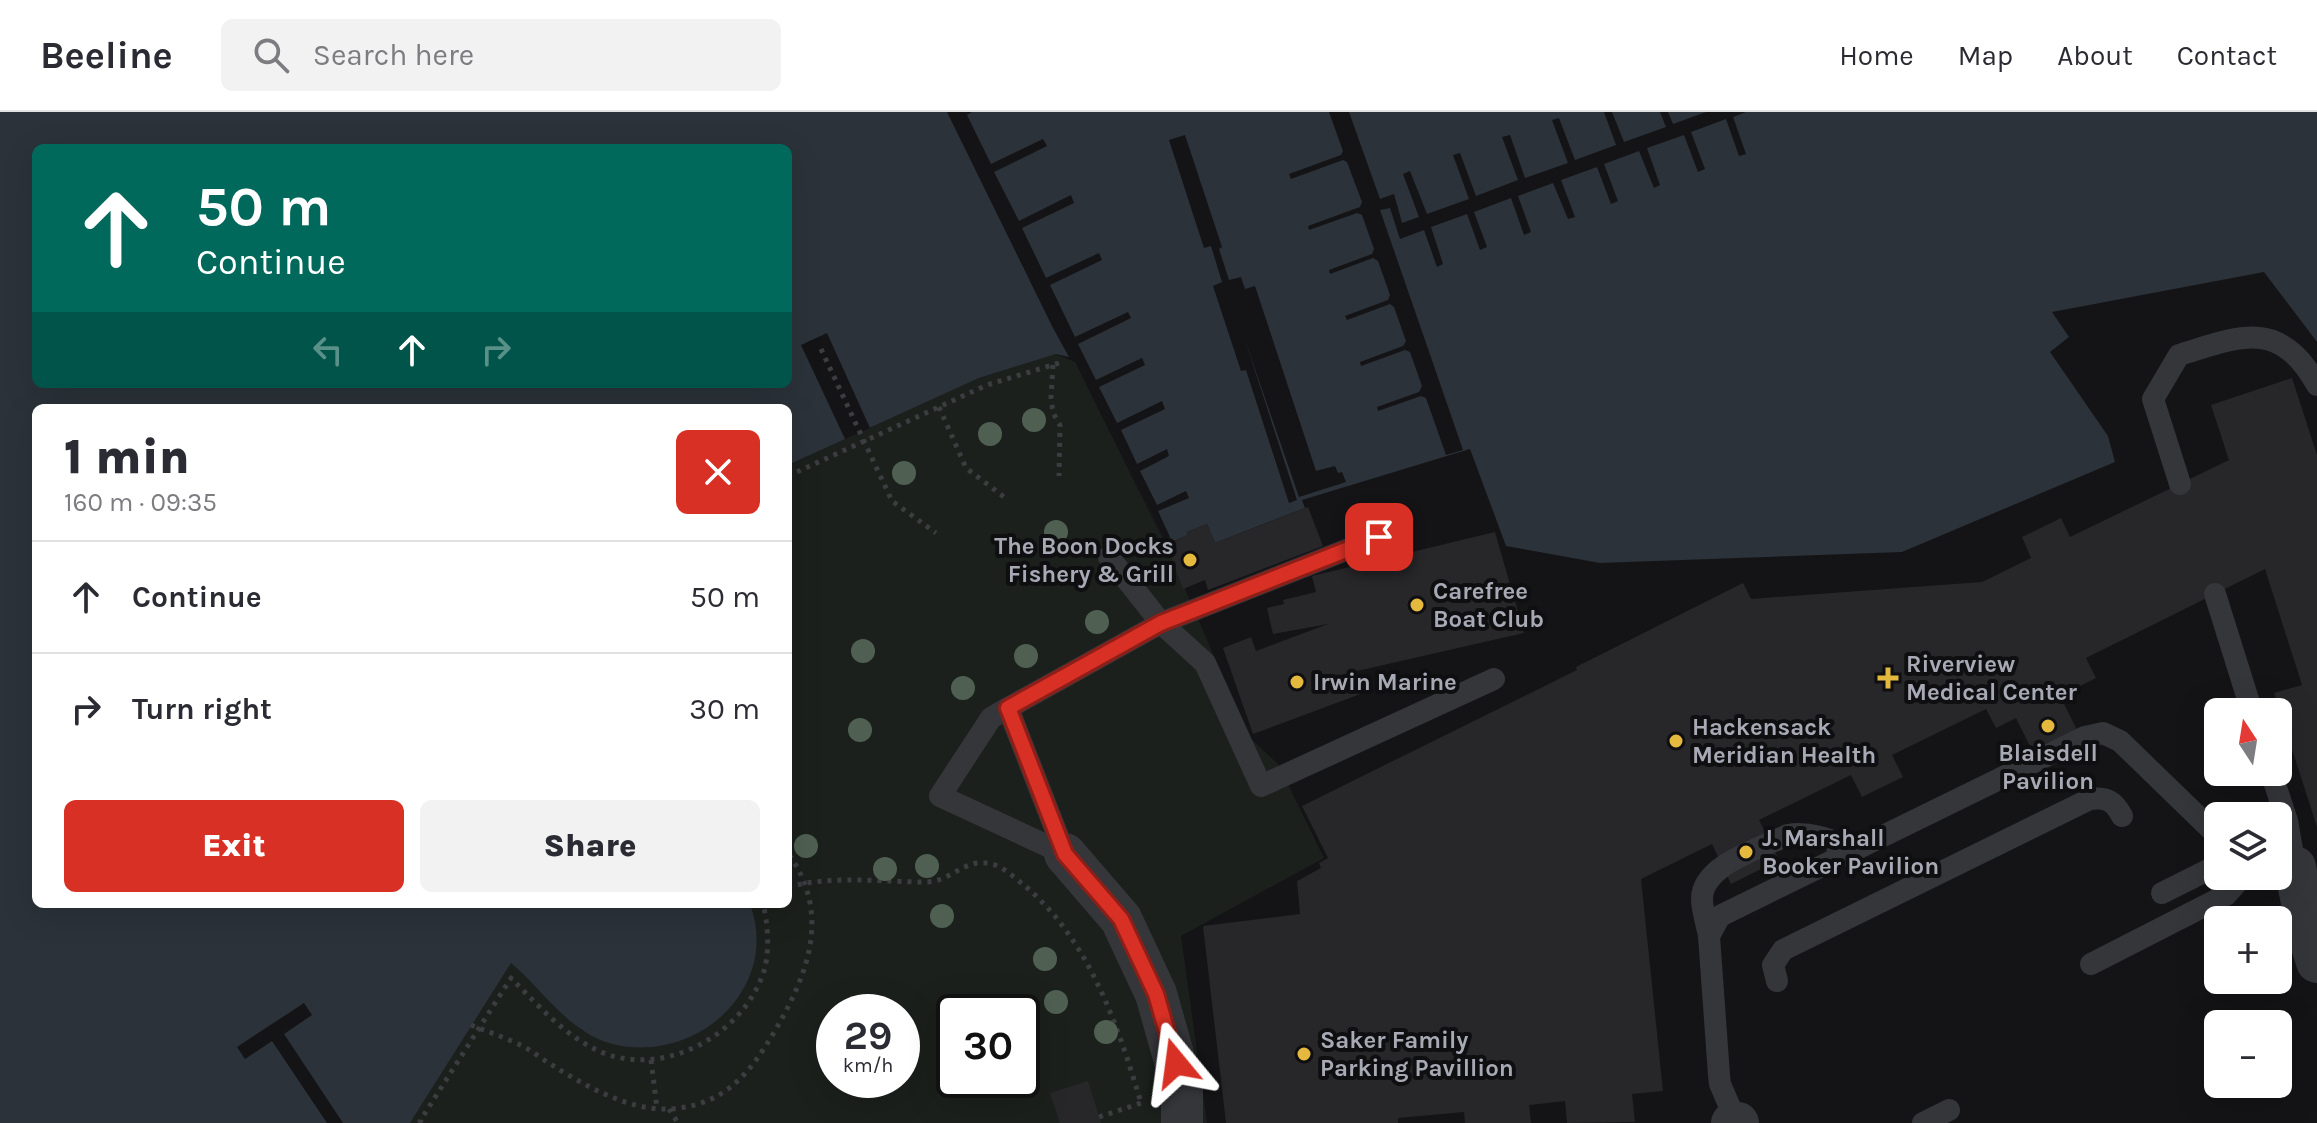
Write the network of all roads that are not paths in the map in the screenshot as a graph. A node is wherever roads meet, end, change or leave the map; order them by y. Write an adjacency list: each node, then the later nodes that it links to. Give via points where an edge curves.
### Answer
1 (2317, 385): 2 (lane, via 2278,341 2238,337 2179,355 2153,399)
2 (2180, 484)
3 (1379, 537): 6 (lane)
4 (1109, 557): 6 (lane)
5 (2215, 594): 8 (lane)
6 (1161, 623): 7 (lane, via 1205,663 1261,786); 9 (lane)
7 (1494, 679)
8 (2248, 698)
9 (1008, 708): 14 (lane); 14 (lane, via 991,718 940,796)
10 (2276, 786): 18 (lane)
11 (2122, 816): 21 (lane, via 2104,797 2090,799 1783,950 1773,965)
12 (2204, 822): 13 (lane, via 2120,741 2103,733 2085,737)
13 (1855, 849): 19 (lane, via 1720,916); 19 (lane, via 1799,833 1716,870 1706,880 1702,898)
14 (1065, 854): 23 (street, via 1121,919 1156,994 1182,1086)
15 (2204, 872): 17 (lane)
16 (2230, 890): 20 (lane)
17 (2162, 893)
18 (2305, 907)
19 (1709, 936): 24 (lane, via 1720,1084)
20 (2091, 964)
21 (1777, 981)
22 (1949, 1110): 25 (lane)
23 (1163, 1118)
24 (1736, 1122)
25 (1923, 1123)

